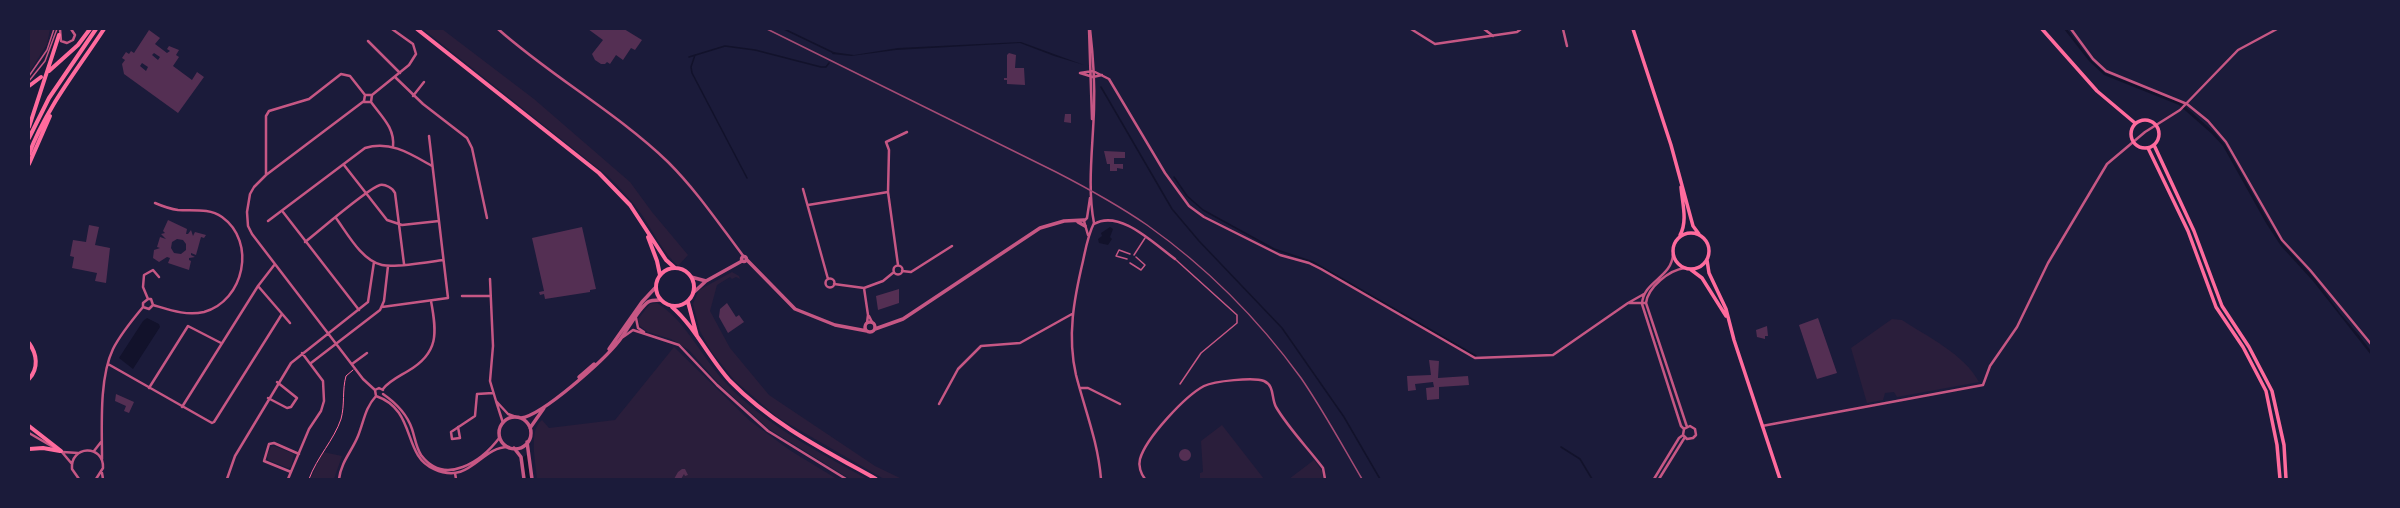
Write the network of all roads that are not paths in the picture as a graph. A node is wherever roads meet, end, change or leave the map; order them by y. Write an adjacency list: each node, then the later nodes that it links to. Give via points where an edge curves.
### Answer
1 (55, 29): 29 (lane, via 47,50); 34 (lane, via 45,60)
2 (60, 29): 20 (street)
3 (71, 29): 20 (street, via 75,35 71,43 61,41)
4 (90, 29): 25 (main road, via 78,45)
5 (96, 29): 50 (main road, via 49,98)
6 (104, 29): 39 (main road)
7 (392, 29): 27 (street, via 415,48 416,54)
8 (413, 29): 24 (main road)
9 (417, 29): 24 (main road)
10 (498, 29): 90 (street, via 634,132 668,162 706,204)
11 (1089, 29): 26 (street)
12 (1411, 29): 21 (street, via 1435,44)
13 (1484, 29): 21 (street)
14 (1521, 29): 21 (street)
15 (1563, 29): 23 (street)
16 (1633, 29): 60 (main road)
17 (2042, 29): 44 (main road, via 2097,91)
18 (2072, 29): 43 (street, via 2093,60 2106,71)
19 (2277, 29): 43 (street, via 2238,50)
20 (59, 35): 46 (main road)
21 (1493, 36)
22 (368, 41): 27 (street)
23 (1567, 46)
24 (443, 50): 79 (main road, via 599,174 626,201)
25 (49, 70)
26 (1091, 70): 28 (street); 30 (street); 30 (street, via 1080,73); 33 (street)
27 (400, 73): 32 (street)
28 (1103, 75): 33 (street); 125 (street, via 1109,79 1165,173 1189,206 1204,217 1280,255 1321,269 1475,358 1553,355)
29 (29, 76)
30 (1089, 76): 33 (street); 47 (street)
31 (41, 77): 36 (main road)
32 (395, 77): 38 (street); 40 (street)
33 (1093, 77): 47 (street)
34 (29, 81)
35 (424, 82): 40 (street)
36 (29, 86)
37 (365, 95): 38 (street); 41 (street); 59 (street, via 350,76 341,74 309,99 269,111 266,116)
38 (372, 95): 42 (street)
39 (59, 96): 55 (main road, via 43,122); 56 (main road)
40 (413, 96): 69 (street, via 470,143)
41 (364, 102): 42 (street); 59 (street)
42 (371, 102): 53 (street, via 390,128 394,139)
43 (2186, 104): 45 (street); 154 (street, via 2208,121 2226,142 2282,240)
44 (2135, 123): 45 (main road, via 2144,120); 51 (main road, via 2131,131)
45 (2155, 125): 51 (street); 52 (main road, via 2158,137)
46 (29, 127)
47 (1093, 128): 64 (street)
48 (907, 132): 62 (street, via 886,142 889,150)
49 (429, 136): 58 (street)
50 (29, 138)
51 (2133, 142): 54 (main road, via 2139,147); 183 (street, via 2107,164 2075,215 2017,328 2003,345 1983,384)
52 (2154, 145): 54 (main road); 223 (main road, via 2194,231 2222,306 2249,346 2272,391 2284,444)
53 (393, 148): 57 (street, via 365,148); 58 (street, via 400,148)
54 (2148, 148): 222 (main road, via 2188,231 2216,307 2243,347 2266,391 2277,445)
55 (29, 154)
56 (29, 164)
57 (344, 165): 63 (street); 67 (street)
58 (432, 166): 72 (street)
59 (266, 175): 97 (street, via 250,194 247,220 252,234)
60 (1680, 181): 80 (main road, via 1693,226); 82 (main road, via 1684,218)
61 (803, 189): 66 (street)
62 (888, 192): 66 (street); 99 (street)
63 (366, 194): 68 (street); 76 (street, via 387,220); 76 (street, via 378,185 394,190)
64 (1091, 194): 70 (street); 71 (street)
65 (155, 203): 128 (street, via 176,209 216,213 231,224 243,255 239,280 226,299 214,308 203,312 180,313)
66 (808, 205): 109 (street)
67 (283, 212): 74 (street); 84 (street)
68 (336, 218): 84 (street); 95 (street, via 367,258)
69 (487, 218)
70 (1086, 219): 71 (street); 75 (street); 77 (street)
71 (1093, 219): 73 (street); 78 (street)
72 (439, 221): 76 (street); 93 (street)
73 (1101, 221): 78 (street); 83 (street, via 1120,221)
74 (268, 222)
75 (1078, 222): 77 (street); 141 (street, via 1064,221 1040,228 903,319)
76 (399, 225): 98 (street)
77 (1086, 226): 78 (street); 81 (street)
78 (1092, 226): 81 (street)
79 (645, 229): 101 (main road, via 666,260); 105 (main road)
80 (1699, 234): 82 (main road, via 1688,233); 94 (main road, via 1709,246)
81 (1088, 236): 134 (street)
82 (1680, 236): 87 (main road, via 1674,245)
83 (1145, 238): 88 (lane); 92 (street)
84 (305, 242): 132 (street)
85 (952, 246): 103 (street, via 911,272)
86 (1130, 254): 91 (lane, via 1120,250 1116,256)
87 (1673, 254): 102 (main road, via 1676,262); 116 (street, via 1670,269)
88 (1134, 255)
89 (1136, 257): 96 (lane, via 1144,265 1141,270)
90 (744, 259): 110 (street); 143 (street, via 795,309 835,325)
91 (1127, 259)
92 (1175, 259): 163 (lane, via 1209,287 1238,319 1237,323 1201,353)
93 (444, 260): 98 (street); 122 (street, via 448,298)
94 (1707, 260): 102 (main road, via 1701,266); 137 (main road, via 1709,273)
95 (374, 262): 100 (street); 132 (street, via 370,297)
96 (1130, 263)
97 (275, 264): 112 (street); 147 (street)
98 (404, 264): 100 (street)
99 (898, 265): 103 (street, via 902,267); 104 (street)
100 (388, 266): 130 (street)
101 (675, 268): 105 (main road, via 667,269); 107 (main road, via 684,270)
102 (1687, 268): 117 (street, via 1676,269); 137 (main road, via 1702,278)
103 (902, 271): 104 (street, via 898,274)
104 (894, 272): 114 (street)
105 (660, 275): 113 (main road)
106 (159, 277): 120 (street, via 153,270 144,275 143,287)
107 (691, 277): 110 (street); 115 (main road)
108 (490, 278): 119 (street)
109 (828, 278): 111 (street, via 834,280); 111 (street, via 825,282 827,286 831,287)
110 (706, 281): 115 (street)
111 (834, 284): 114 (street)
112 (258, 286): 133 (street); 152 (street)
113 (655, 288): 121 (main road); 123 (street)
114 (864, 288): 135 (street)
115 (693, 293): 124 (main road)
116 (1644, 294): 117 (street); 125 (street); 126 (street)
117 (1648, 294): 127 (street)
118 (462, 296): 119 (street)
119 (490, 296): 169 (street, via 493,346 490,372)
120 (148, 299): 128 (street, via 151,299); 129 (street)
121 (660, 300): 131 (main road); 136 (street, via 649,301)
122 (431, 301): 130 (street); 167 (street, via 436,334 429,352 420,364 388,383)
123 (642, 302): 142 (street); 157 (street)
124 (688, 302): 131 (main road, via 682,306); 149 (main road)
125 (1628, 303): 126 (street)
126 (1642, 304): 127 (street); 187 (street)
127 (1646, 304): 185 (street)
128 (153, 305): 129 (street, via 149,309)
129 (143, 306): 159 (street, via 114,348)
130 (382, 307): 153 (street)
131 (672, 307): 149 (main road)
132 (359, 310): 147 (street)
133 (282, 314): 138 (street); 178 (street, via 214,422)
134 (1072, 314): 165 (street, via 1073,360); 175 (street, via 1020,343 981,346 958,369)
135 (868, 315): 139 (street); 140 (street)
136 (636, 318): 142 (street); 148 (street, via 638,328)
137 (1728, 319): 183 (main road)
138 (290, 323)
139 (873, 323): 140 (street); 141 (street); 144 (street)
140 (866, 324): 143 (street); 146 (street)
141 (890, 324): 144 (street)
142 (630, 325): 145 (street); 151 (street)
143 (854, 329): 146 (street)
144 (875, 329): 146 (street)
145 (633, 330): 148 (street); 151 (street)
146 (867, 331)
147 (329, 333): 153 (street); 155 (street)
148 (646, 334): 214 (street, via 679,345 716,385 768,431)
149 (700, 342): 215 (main road, via 730,380 766,414 806,440)
150 (29, 343): 161 (main road, via 36,355 34,370)
151 (618, 343): 157 (street)
152 (221, 344): 164 (street, via 188,326); 178 (street)
153 (337, 344): 158 (street); 160 (street)
154 (2371, 344)
155 (302, 352): 158 (street); 162 (street)
156 (367, 353): 160 (street)
157 (604, 357): 177 (street)
158 (310, 363): 199 (street, via 323,381 324,401)
159 (108, 364): 164 (street); 191 (street)
160 (352, 364): 166 (street)
161 (29, 379)
162 (277, 382): 173 (street); 173 (street, via 297,398 291,408 286,408)
163 (1180, 384)
164 (149, 388): 178 (street)
165 (1080, 388): 176 (street, via 1088,388); 216 (street, via 1097,446)
166 (375, 390): 167 (street); 172 (street)
167 (383, 390): 171 (street)
168 (473, 393): 170 (street)
169 (493, 393): 170 (street); 174 (street)
170 (478, 394): 184 (street, via 475,416)
171 (382, 395): 172 (street); 190 (street, via 398,406 407,419 420,454 434,466 451,470 468,466); 204 (street, via 395,406 406,423 421,460 432,469)
172 (376, 396): 210 (street, via 365,412 358,437 340,469)
173 (268, 398): 208 (street, via 235,456)
174 (496, 401): 179 (street, via 508,414); 181 (street)
175 (939, 404)
176 (1120, 404)
177 (547, 405): 180 (street, via 530,416); 186 (street)
178 (182, 407)
179 (516, 417): 180 (street); 181 (street)
180 (521, 418): 186 (street)
181 (503, 423): 190 (street, via 500,427)
182 (29, 426): 197 (main road)
183 (1762, 426): 221 (main road)
184 (458, 427): 184 (street, via 450,434 452,439 460,438)
185 (1687, 427): 187 (street); 189 (street, via 1693,427 1696,435 1690,439)
186 (530, 428): 192 (street)
187 (1684, 429): 189 (street)
188 (29, 433): 197 (street)
189 (1684, 436): 219 (street); 220 (street)
190 (500, 437): 193 (street)
191 (102, 440): 196 (street); 200 (street)
192 (527, 442): 194 (street); 213 (street)
193 (509, 447): 194 (street); 204 (street, via 498,449 470,468)
194 (514, 448): 212 (street, via 521,457)
195 (29, 449): 197 (main road, via 43,448)
196 (94, 451): 198 (street); 200 (street)
197 (61, 452): 198 (street); 201 (street)
198 (78, 452): 201 (street)
199 (299, 454): 202 (street); 202 (street, via 274,443 269,444 264,461)
200 (102, 459): 203 (street)
201 (72, 465): 205 (street, via 74,474)
202 (291, 472): 209 (street)
203 (102, 473): 206 (street); 207 (street)
204 (455, 473): 211 (street)
205 (79, 479)
206 (96, 479)
207 (103, 479)
208 (227, 479)
209 (288, 479)
210 (339, 479)
211 (456, 479)
212 (524, 479)
213 (532, 479)
214 (846, 479)
215 (876, 479)
216 (1101, 479)
217 (1145, 479): 218 (street, via 1140,472 1140,459 1173,410 1203,387 1214,383 1258,379 1272,388 1274,404 1323,468)
218 (1325, 479)
219 (1654, 479)
220 (1659, 479)
221 (1780, 479)
222 (2280, 479)
223 (2286, 479)

